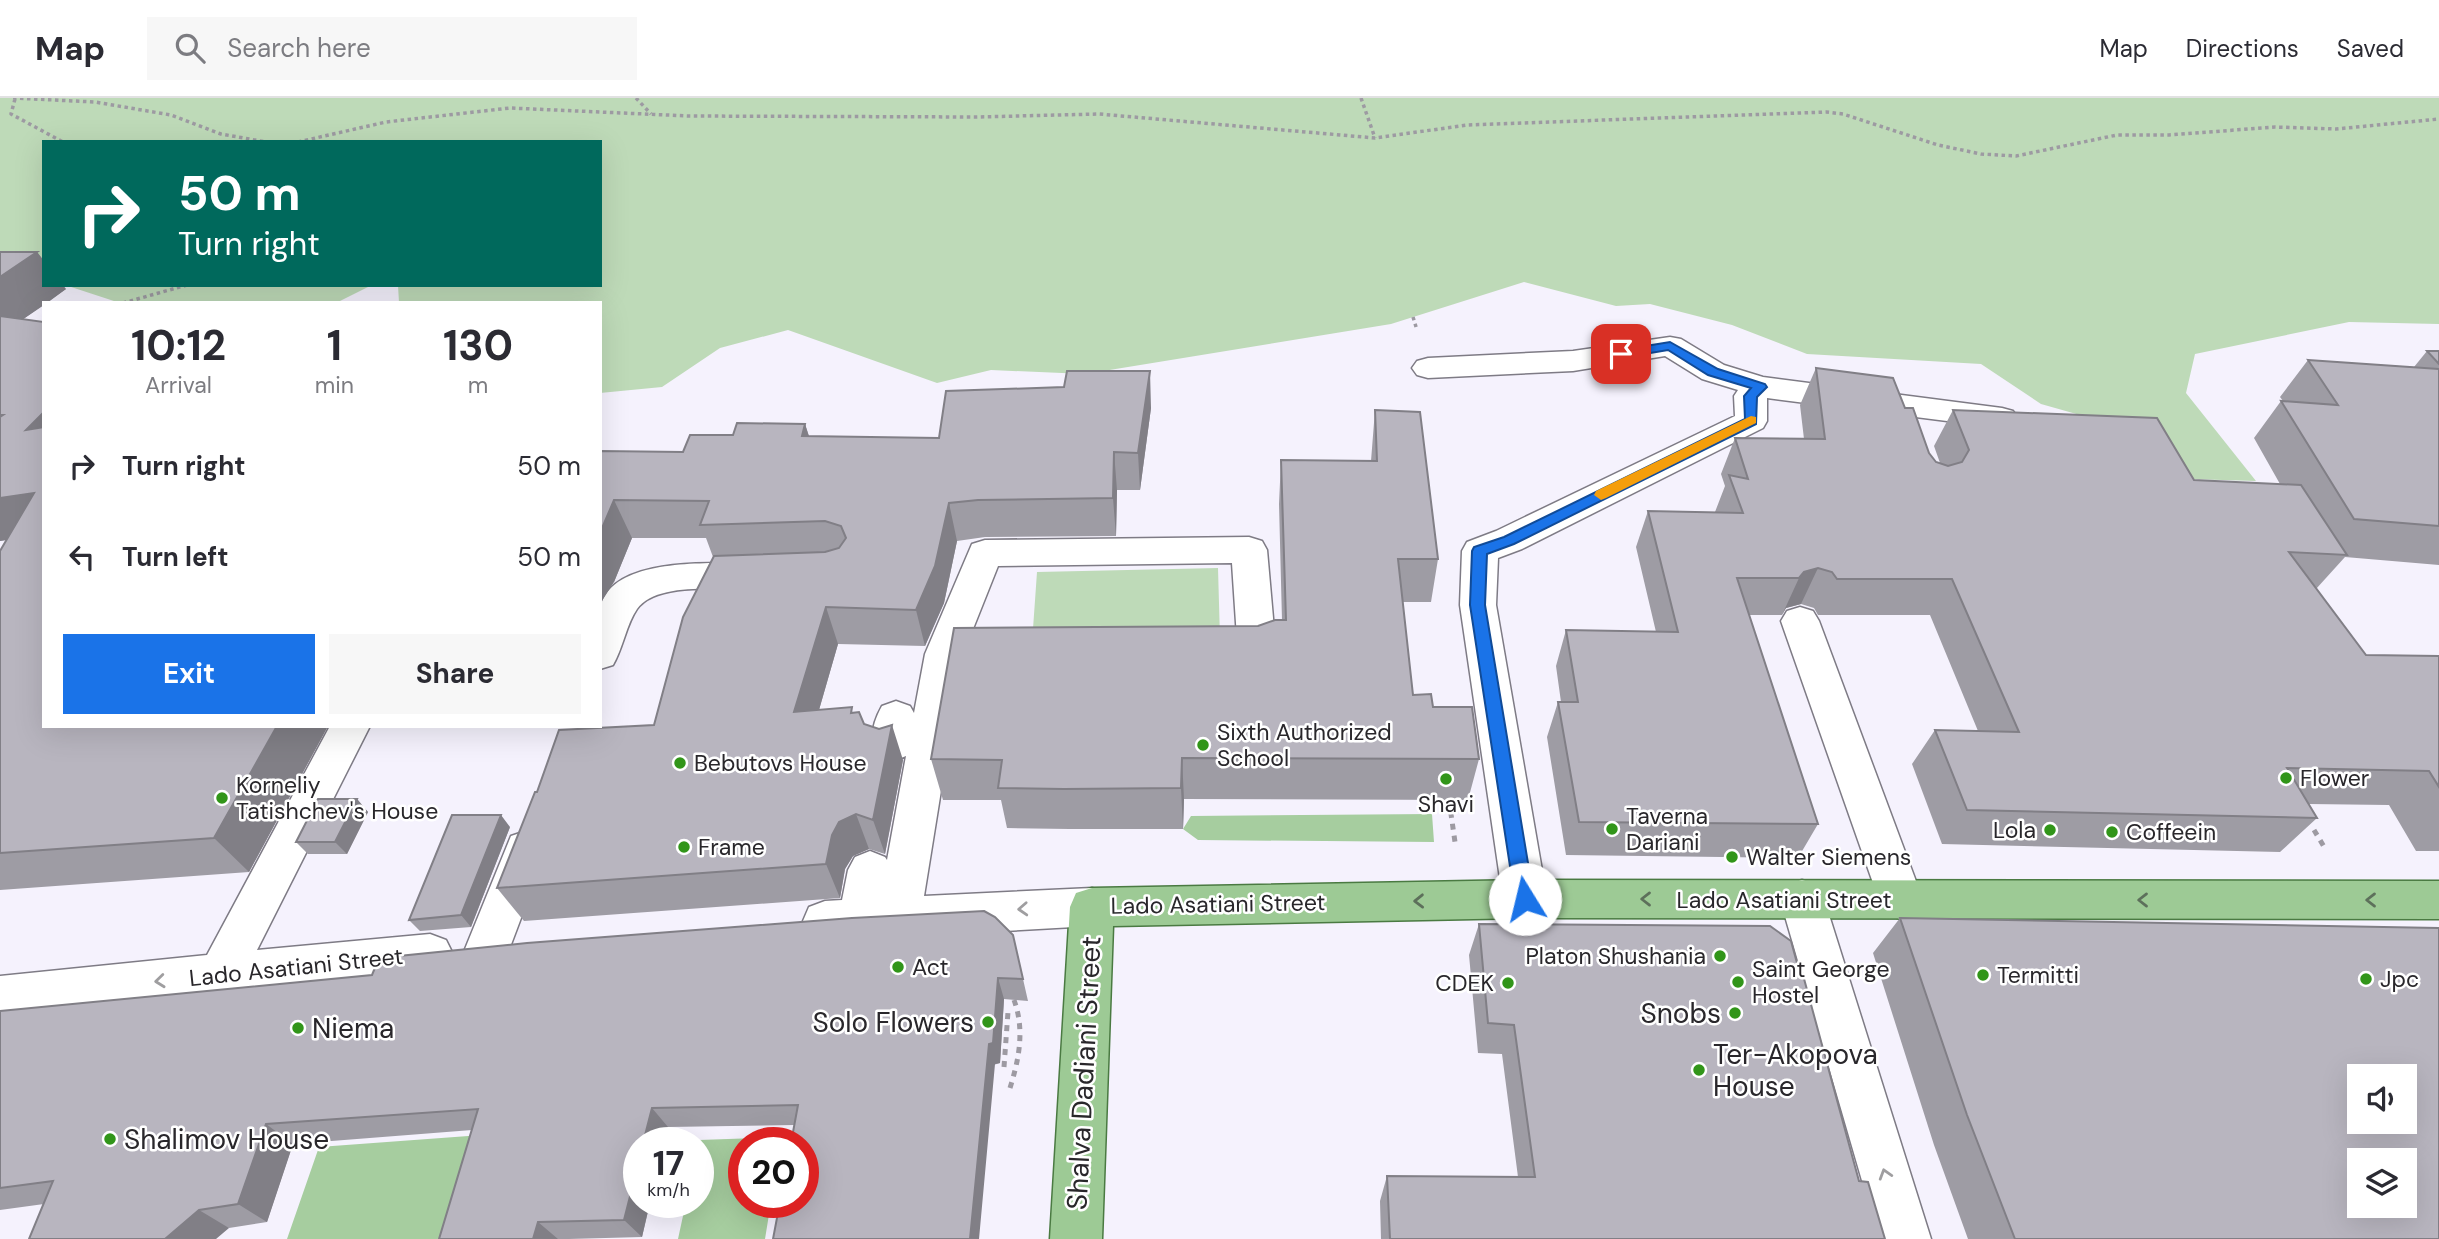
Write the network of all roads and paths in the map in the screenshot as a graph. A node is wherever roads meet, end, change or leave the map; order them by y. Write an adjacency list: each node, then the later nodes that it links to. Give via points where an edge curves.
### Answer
1 (635, 98): 4 (path)
2 (1361, 98): 6 (path)
3 (14, 99): 7 (path, via 11,114); 8 (path, via 107,104 171,115 221,134)
4 (651, 115): 6 (path, via 1099,114); 9 (path, via 510,108 386,122)
5 (2439, 119): 6 (path, via 2336,129 2275,127 2118,135 2017,156 1938,145 1826,112 1467,125)
6 (1374, 138)
7 (59, 140)
8 (255, 140)
9 (307, 140)
10 (180, 287): 11 (path)
11 (130, 301)
12 (1428, 368): 13 (street, via 1573,361 1670,346 1713,372)
13 (1760, 387): 14 (street); 28 (street, via 1751,396 1751,421 1479,551 1478,605)
14 (1899, 405): 15 (street); 16 (street)
15 (2033, 422)
16 (1912, 440)
17 (782, 576): 19 (street, via 657,580 629,592)
18 (1800, 621): 30 (street)
19 (602, 650)
20 (1189, 652): 21 (street, via 1257,652 1249,550 985,553)
21 (944, 654): 22 (street); 33 (street)
22 (985, 654)
23 (349, 728): 37 (street)
24 (1449, 800): 26 (path)
25 (539, 814): 36 (street)
26 (1455, 842)
27 (870, 870): 33 (street)
28 (1525, 899): 29 (main road, Lado Asatiani Street, one-way to 28); 32 (main road, Lado Asatiani Street, one-way to 32)
29 (1802, 900): 30 (main road, Lado Asatiani Street); 44 (street, one-way to 29)
30 (1901, 900): 31 (main road, Lado Asatiani Street, one-way to 30)
31 (2439, 900)
32 (1092, 907): 33 (street, Lado Asatiani Street, one-way to 33); 43 (main road, Shalva Dadiani Street)
33 (880, 917): 34 (street, Lado Asatiani Street)
34 (792, 923)
35 (534, 944): 36 (street, Lado Asatiani Street)
36 (488, 948): 37 (street, Lado Asatiani Street)
37 (221, 975): 38 (street, Lado Asatiani Street, one-way to 38)
38 (0, 997)
39 (1014, 1000): 42 (path, via 1021,1014 1018,1065)
40 (1008, 1012): 41 (path)
41 (1004, 1067)
42 (1010, 1088)
43 (1076, 1239)
44 (1905, 1239)

